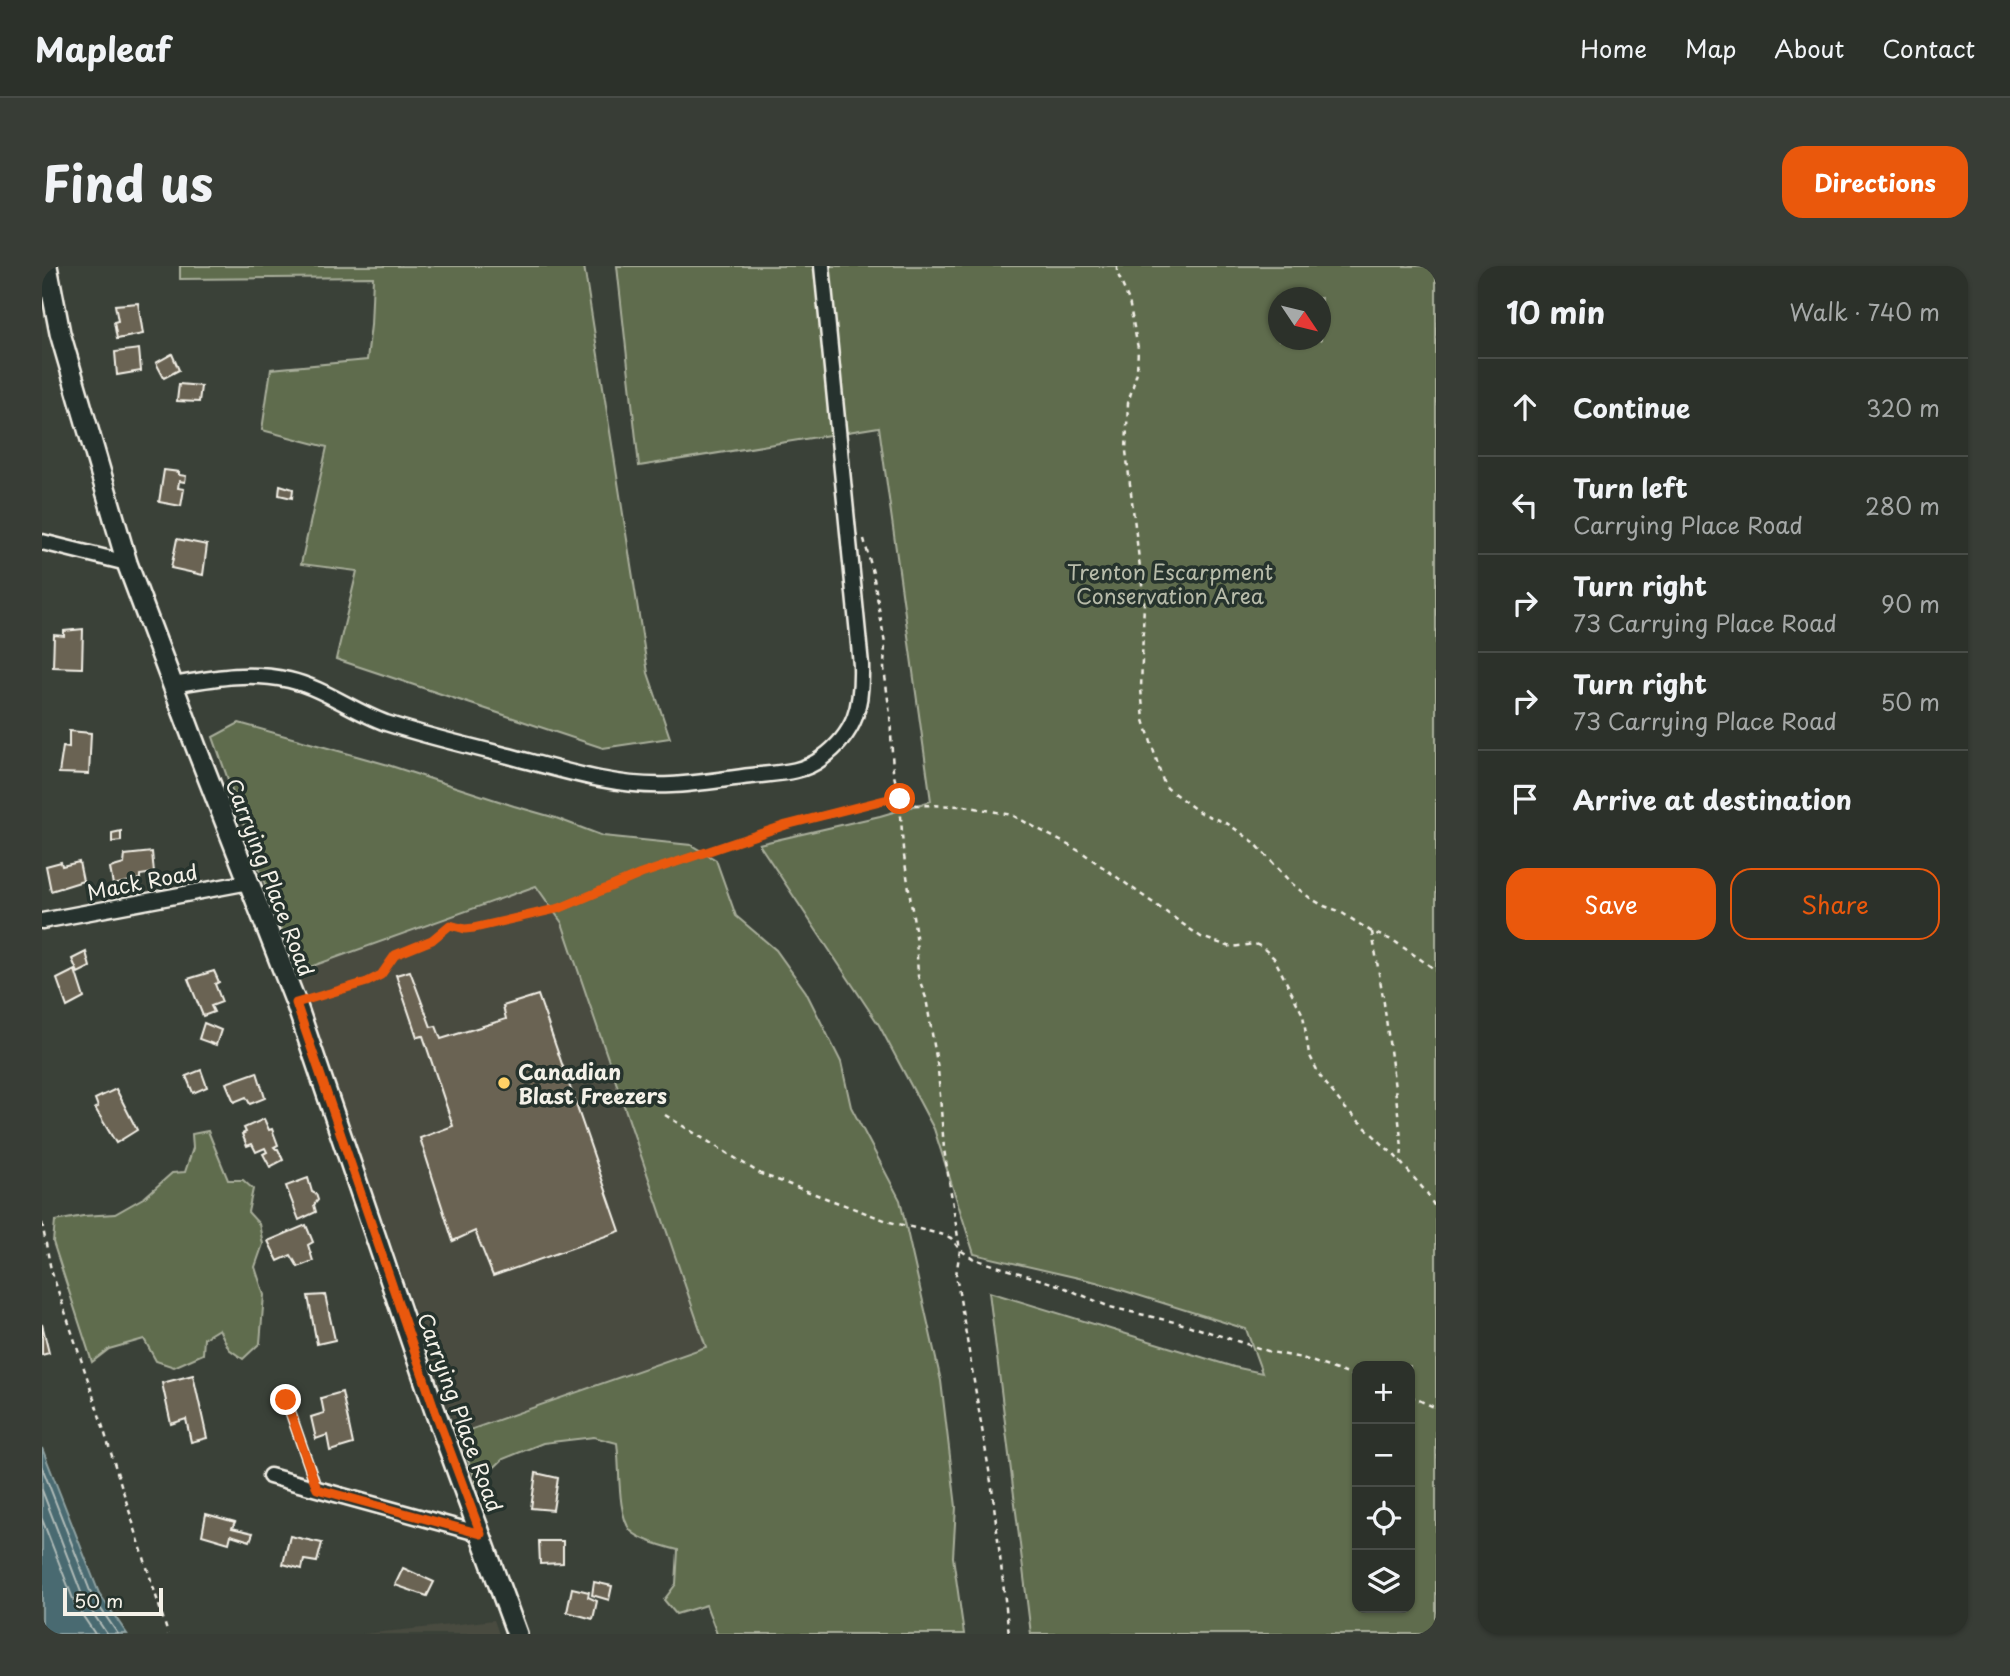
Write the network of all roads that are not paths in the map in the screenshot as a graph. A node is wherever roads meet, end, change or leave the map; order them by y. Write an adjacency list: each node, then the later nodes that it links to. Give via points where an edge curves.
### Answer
1 (47, 266): 4 (main road, Carrying Place Road, via 60,333)
2 (822, 266): 5 (street, via 861,693 854,721 840,743 820,760 795,771 670,785 638,783 587,776 410,730 290,681 229,675)
3 (42, 542): 4 (street)
4 (127, 564): 5 (main road, Carrying Place Road)
5 (173, 685): 6 (main road, Carrying Place Road)
6 (249, 882): 7 (street, Mack Road); 11 (main road, Carrying Place Road, via 296,1003)
7 (42, 921)
8 (286, 1400): 10 (lane)
9 (270, 1476): 10 (street)
10 (317, 1489): 11 (street)
11 (481, 1534): 12 (main road, Carrying Place Road)
12 (517, 1634)

